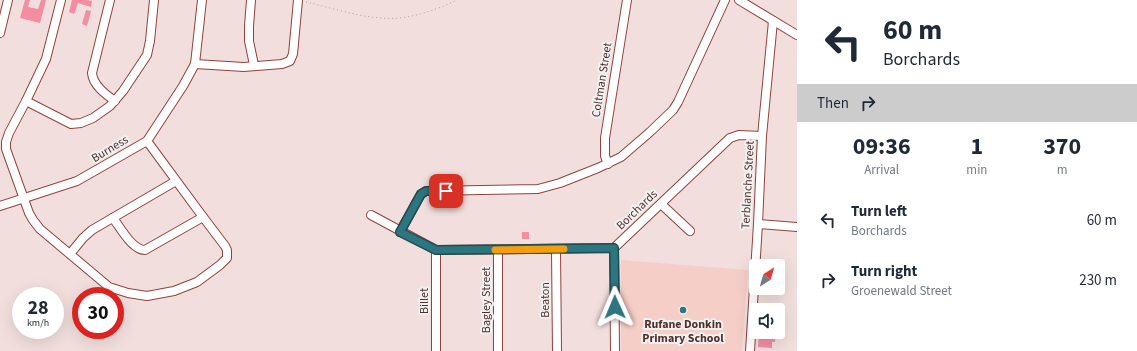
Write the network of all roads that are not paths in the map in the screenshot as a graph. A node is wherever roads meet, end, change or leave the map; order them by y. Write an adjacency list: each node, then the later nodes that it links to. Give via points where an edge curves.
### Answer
1 (8, 0): 12 (street)
2 (61, 0): 16 (street, via 46,59)
3 (110, 0): 17 (street, via 92,79)
4 (154, 0): 17 (street, via 147,55)
5 (202, 0): 14 (street, Burness)
6 (251, 0): 15 (street, via 249,26)
7 (299, 0): 15 (street, via 292,58 286,63)
8 (627, 0): 20 (street, Coltman Street, via 605,138 604,148)
9 (725, 0): 20 (street, via 673,110 621,157)
10 (739, 0): 11 (street)
11 (773, 21): 13 (street); 18 (street, Terblanche Street)
12 (0, 33)
13 (797, 35)
14 (195, 64): 15 (street); 19 (street, Burness)
15 (254, 66)
16 (26, 101): 17 (street, via 71,124 92,118); 22 (street, via 6,142 6,149)
17 (114, 102)
18 (762, 136): 23 (street, Borchards, via 739,135 730,138); 28 (street, Terblanche Street)
19 (147, 141): 21 (street); 22 (street, Burness, via 77,181)
20 (608, 164): 31 (street, via 538,189 426,191 421,194)
21 (176, 180): 26 (street); 27 (street)
22 (24, 198): 24 (street, Burness); 36 (street, via 36,225)
23 (661, 204): 30 (street); 32 (street, Borchards)
24 (0, 206)
25 (371, 216): 31 (street)
26 (203, 217): 27 (street, via 145,250 132,243); 36 (street, via 225,246 227,258 197,282 174,291 148,296 116,290)
27 (113, 218): 36 (street, via 92,230)
28 (758, 224): 29 (street); 41 (street, Terblanche Street)
29 (797, 227)
30 (690, 231)
31 (400, 232): 33 (street)
32 (614, 248): 35 (street); 40 (street)
33 (436, 250): 34 (street); 37 (street, Billet)
34 (498, 250): 35 (street); 38 (street, Bagley Street)
35 (556, 250): 39 (street, Beaton)
36 (70, 254)
37 (436, 351)
38 (498, 351)
39 (557, 351)
40 (615, 351)
41 (750, 351)

